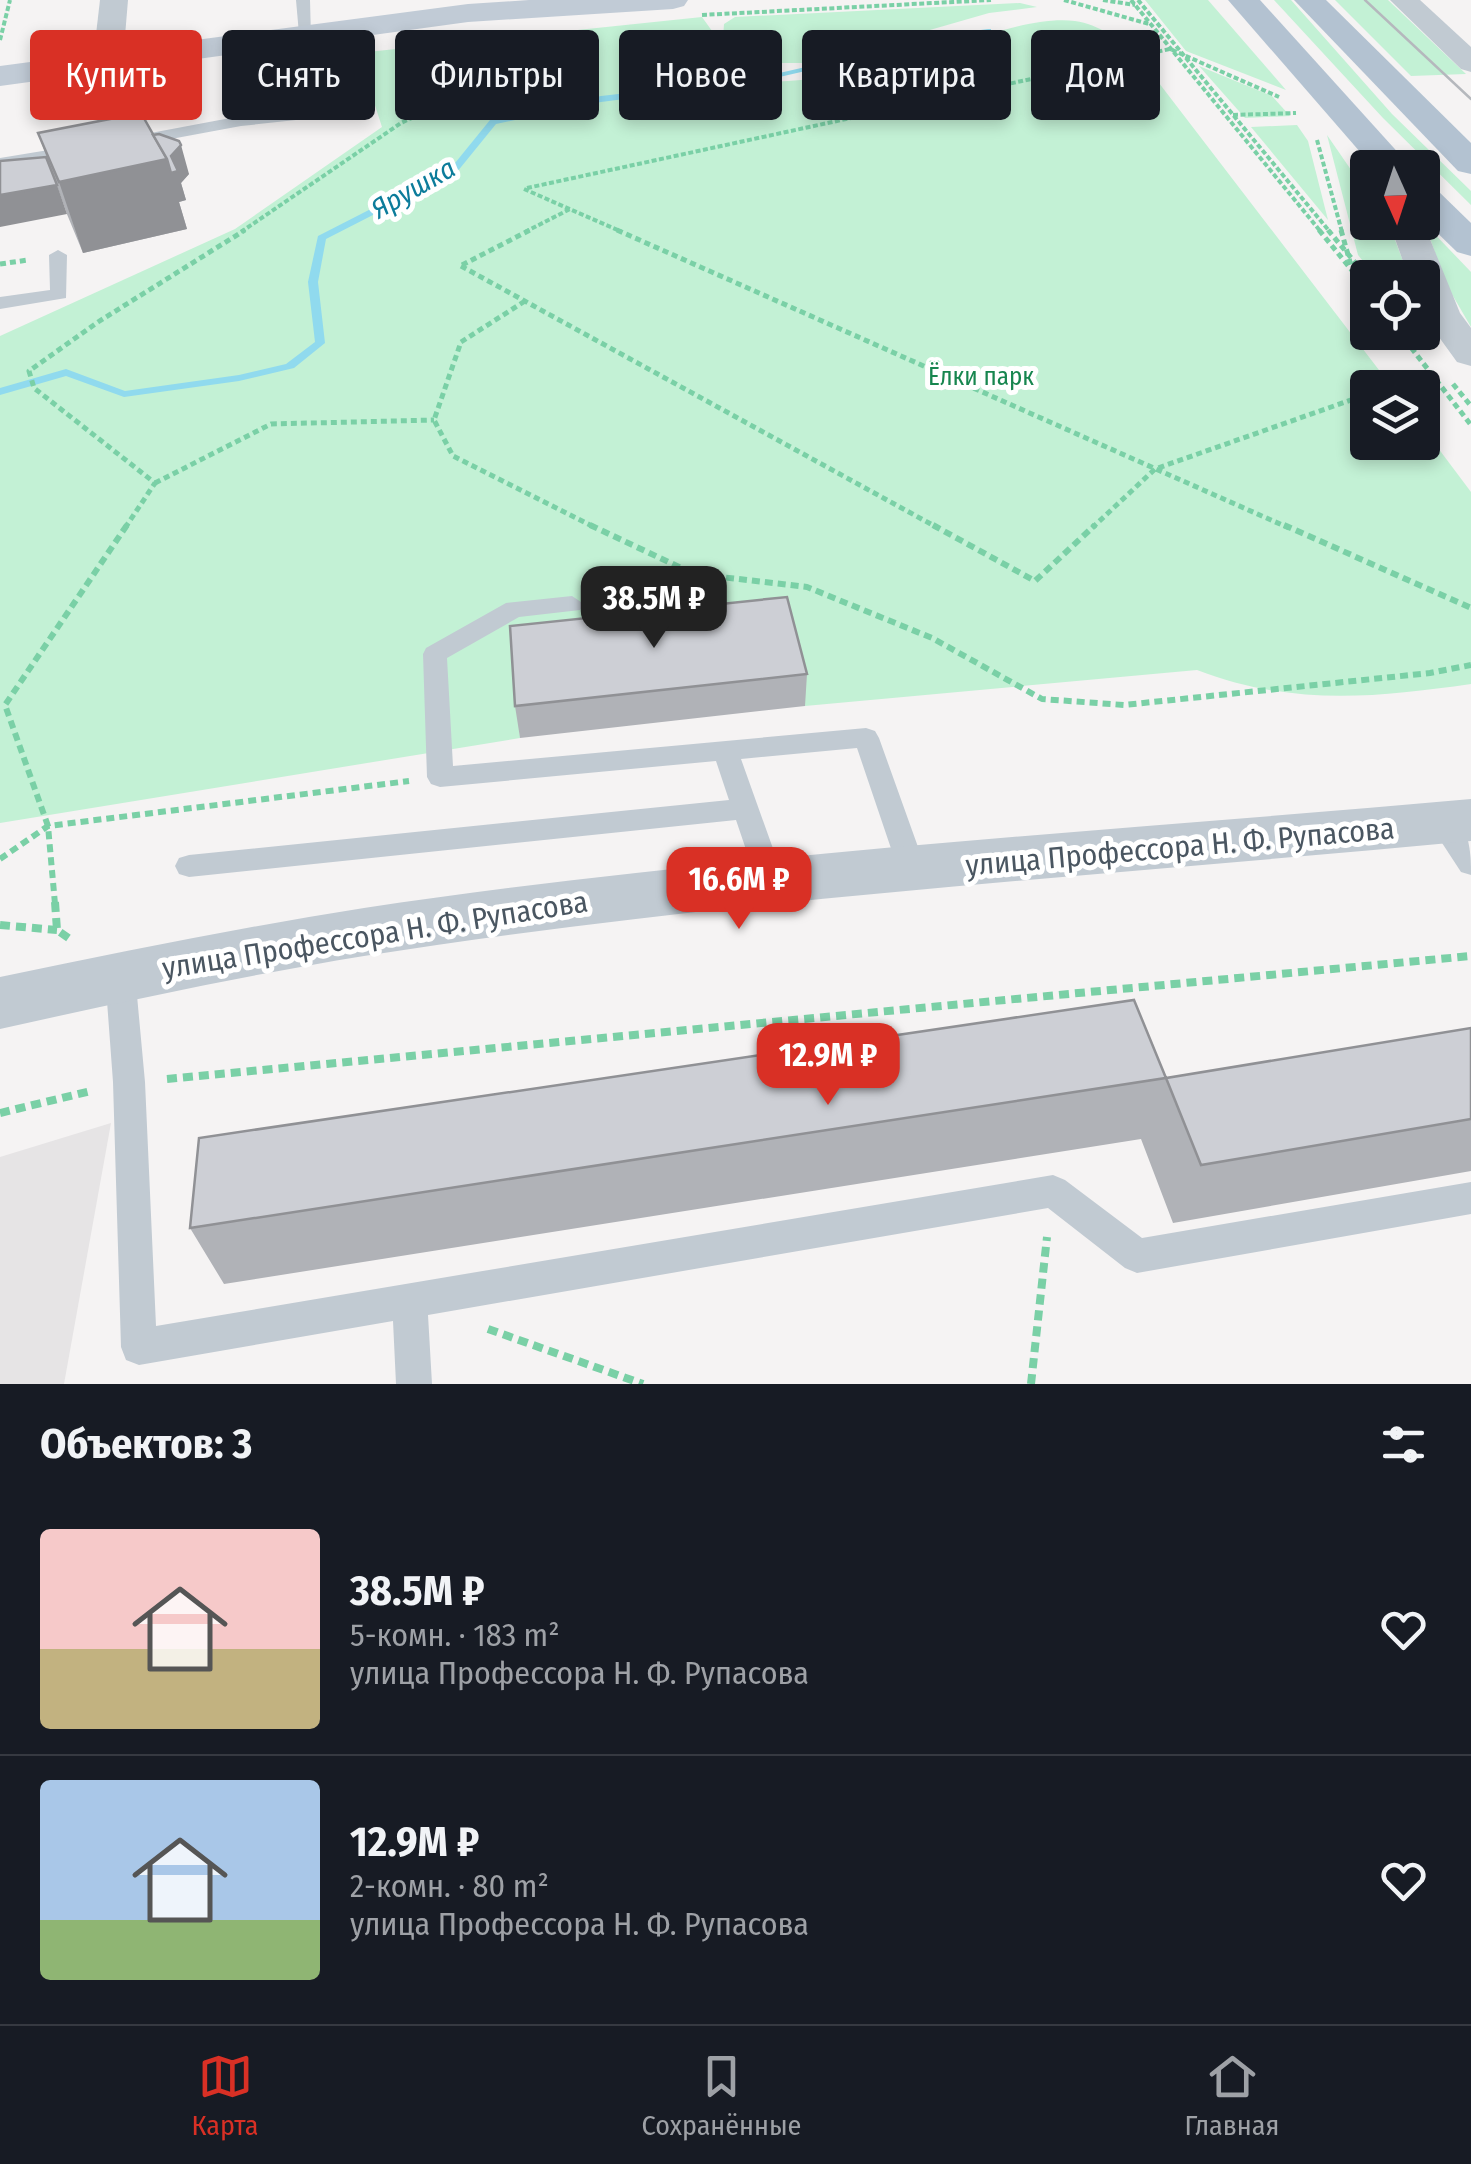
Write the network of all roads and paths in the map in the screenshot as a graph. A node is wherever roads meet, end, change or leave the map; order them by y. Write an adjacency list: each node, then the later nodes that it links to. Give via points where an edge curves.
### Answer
1 (10, 0): 15 (path)
2 (114, 0): 12 (street)
3 (304, 0): 13 (lane)
4 (673, 0): 14 (street, via 468,13)
5 (1064, 0): 11 (path)
6 (1103, 0): 9 (path)
7 (1309, 0): 30 (main road)
8 (1404, 0): 18 (street)
9 (1135, 2): 11 (path); 17 (path)
10 (1243, 3): 28 (main road)
11 (1150, 24): 16 (path)
12 (111, 30)
13 (306, 30)
14 (337, 30)
15 (0, 40)
16 (1170, 49): 17 (path); 23 (path); 31 (path, via 524,189)
17 (1182, 54): 21 (path, via 1276,94); 22 (path)
18 (1471, 64)
19 (30, 72): 20 (street)
20 (0, 76)
21 (1295, 113): 22 (path); 35 (path, via 1317,140)
22 (1233, 115): 23 (path); 35 (path)
23 (1222, 116): 39 (path)
24 (114, 120): 27 (lane)
25 (240, 120): 27 (lane)
26 (407, 120): 48 (path, via 29,371 34,388)
27 (117, 144): 29 (lane)
28 (1375, 150)
29 (0, 163)
30 (1471, 163)
31 (570, 209): 40 (path, via 461,266); 47 (path)
32 (1440, 214): 34 (main road)
33 (1413, 240): 42 (street)
34 (1471, 244)
35 (1347, 253): 37 (path); 38 (path)
36 (58, 255): 41 (lane, via 59,294)
37 (1353, 260)
38 (1350, 263)
39 (1350, 267)
40 (526, 300): 45 (path, via 461,342); 47 (path, via 1035,581)
41 (0, 304)
42 (1457, 363)
43 (1440, 387): 46 (path)
44 (1350, 400): 47 (path)
45 (434, 420): 48 (path, via 271,424); 49 (path, via 454,456)
46 (1471, 425)
47 (1155, 469): 51 (path)
48 (155, 483): 56 (path, via 5,706)
49 (695, 574): 50 (path); 52 (path, via 807,586 932,638 1042,699 1124,706)
50 (576, 596): 54 (lane, via 514,609 435,654)
51 (1471, 608)
52 (1471, 665)
53 (725, 751): 54 (lane); 55 (lane); 60 (lane, via 866,738)
54 (440, 777): 56 (path)
55 (746, 809): 59 (lane); 61 (lane)
56 (48, 826): 58 (path); 63 (path)
57 (1462, 836): 60 (street, улица Профессора Н. Ф. Рупасова)
58 (0, 859)
59 (189, 866)
60 (913, 872): 61 (street, улица Профессора Н. Ф. Рупасова)
61 (772, 885): 65 (street, улица Профессора Н. Ф. Рупасова, via 497,911)
62 (0, 925): 63 (path)
63 (58, 930): 65 (path)
64 (1471, 956): 67 (path)
65 (120, 974): 66 (street, улица Профессора Н. Ф. Рупасова); 67 (lane)
66 (0, 1003)
67 (130, 1082): 68 (path); 71 (lane, via 139,1347)
68 (0, 1113)
69 (1053, 1191): 70 (lane, via 1137,1256); 71 (lane); 75 (path)
70 (1471, 1198)
71 (410, 1301): 73 (lane)
72 (482, 1326): 74 (path)
73 (414, 1384)
74 (642, 1384)
75 (1031, 1384)

